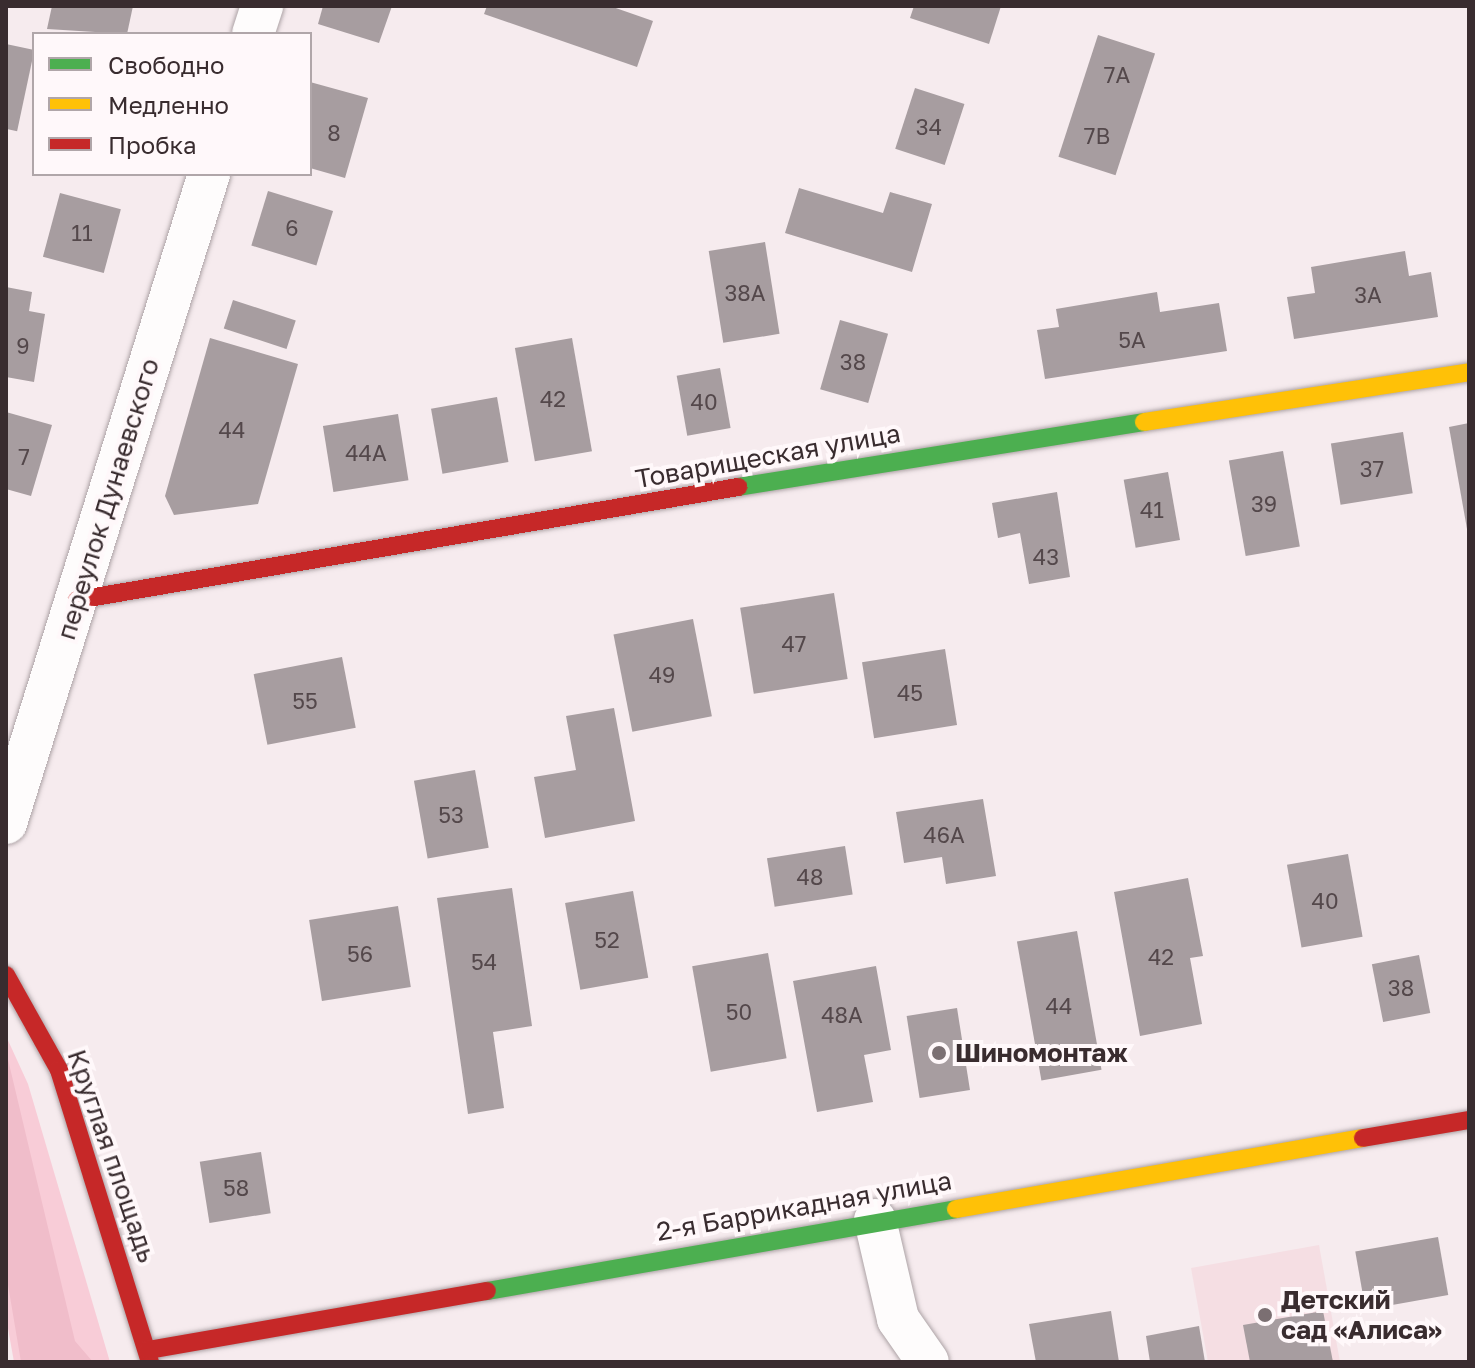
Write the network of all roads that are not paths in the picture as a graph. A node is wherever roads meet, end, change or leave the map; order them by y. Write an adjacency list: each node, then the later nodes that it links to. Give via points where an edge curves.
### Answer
1 (262, 6): 2 (street)
2 (254, 32)
3 (208, 176): 5 (street, переулок Дунаевского)
4 (1469, 372): 5 (street, Товарищеская улица, via 902,459)
5 (77, 600): 6 (street, переулок Дунаевского)
6 (6, 823)
7 (6, 975): 10 (street, Круглая площадь, via 59,1070)
8 (1469, 1120): 9 (street, 2-я Баррикадная улица)
9 (875, 1220): 10 (street, 2-я Баррикадная улица); 11 (street, via 898,1319)
10 (149, 1356)
11 (928, 1362)

